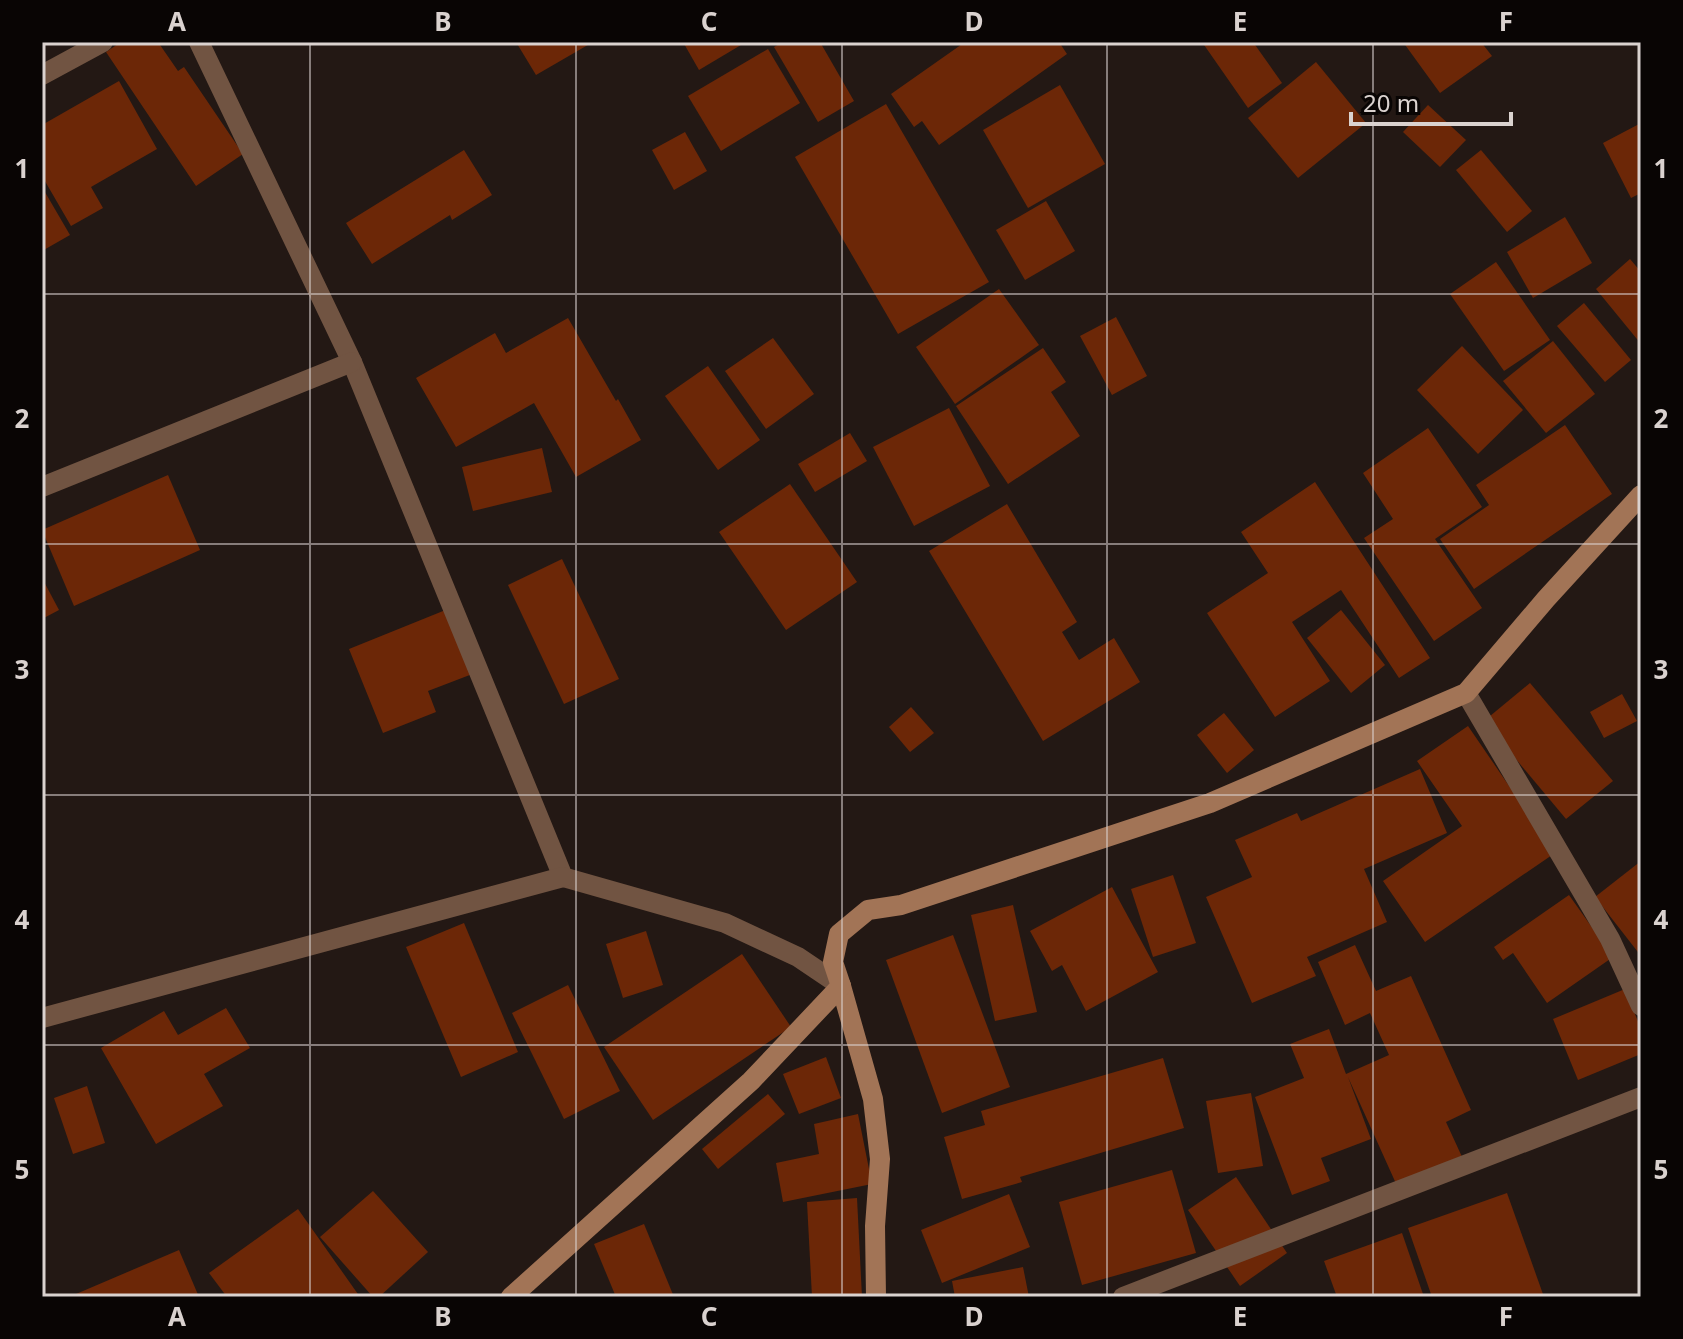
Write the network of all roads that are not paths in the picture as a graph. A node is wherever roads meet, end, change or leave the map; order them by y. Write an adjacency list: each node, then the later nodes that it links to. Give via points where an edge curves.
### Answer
1 (103, 42): 3 (street)
2 (199, 42): 4 (street)
3 (42, 75)
4 (352, 362): 5 (street); 8 (street)
5 (42, 487)
6 (1641, 495): 7 (street)
7 (1466, 693): 9 (street, via 1210,803 901,905 868,910 839,934 833,962); 10 (street, via 1610,939)
8 (563, 877): 9 (street, via 725,923 798,957); 11 (street)
9 (841, 986): 13 (street, via 751,1081); 14 (street, via 873,1099 880,1159)
10 (1641, 1006)
11 (42, 1018)
12 (1641, 1097): 15 (street)
13 (511, 1297)
14 (876, 1297)
15 (1123, 1297)

